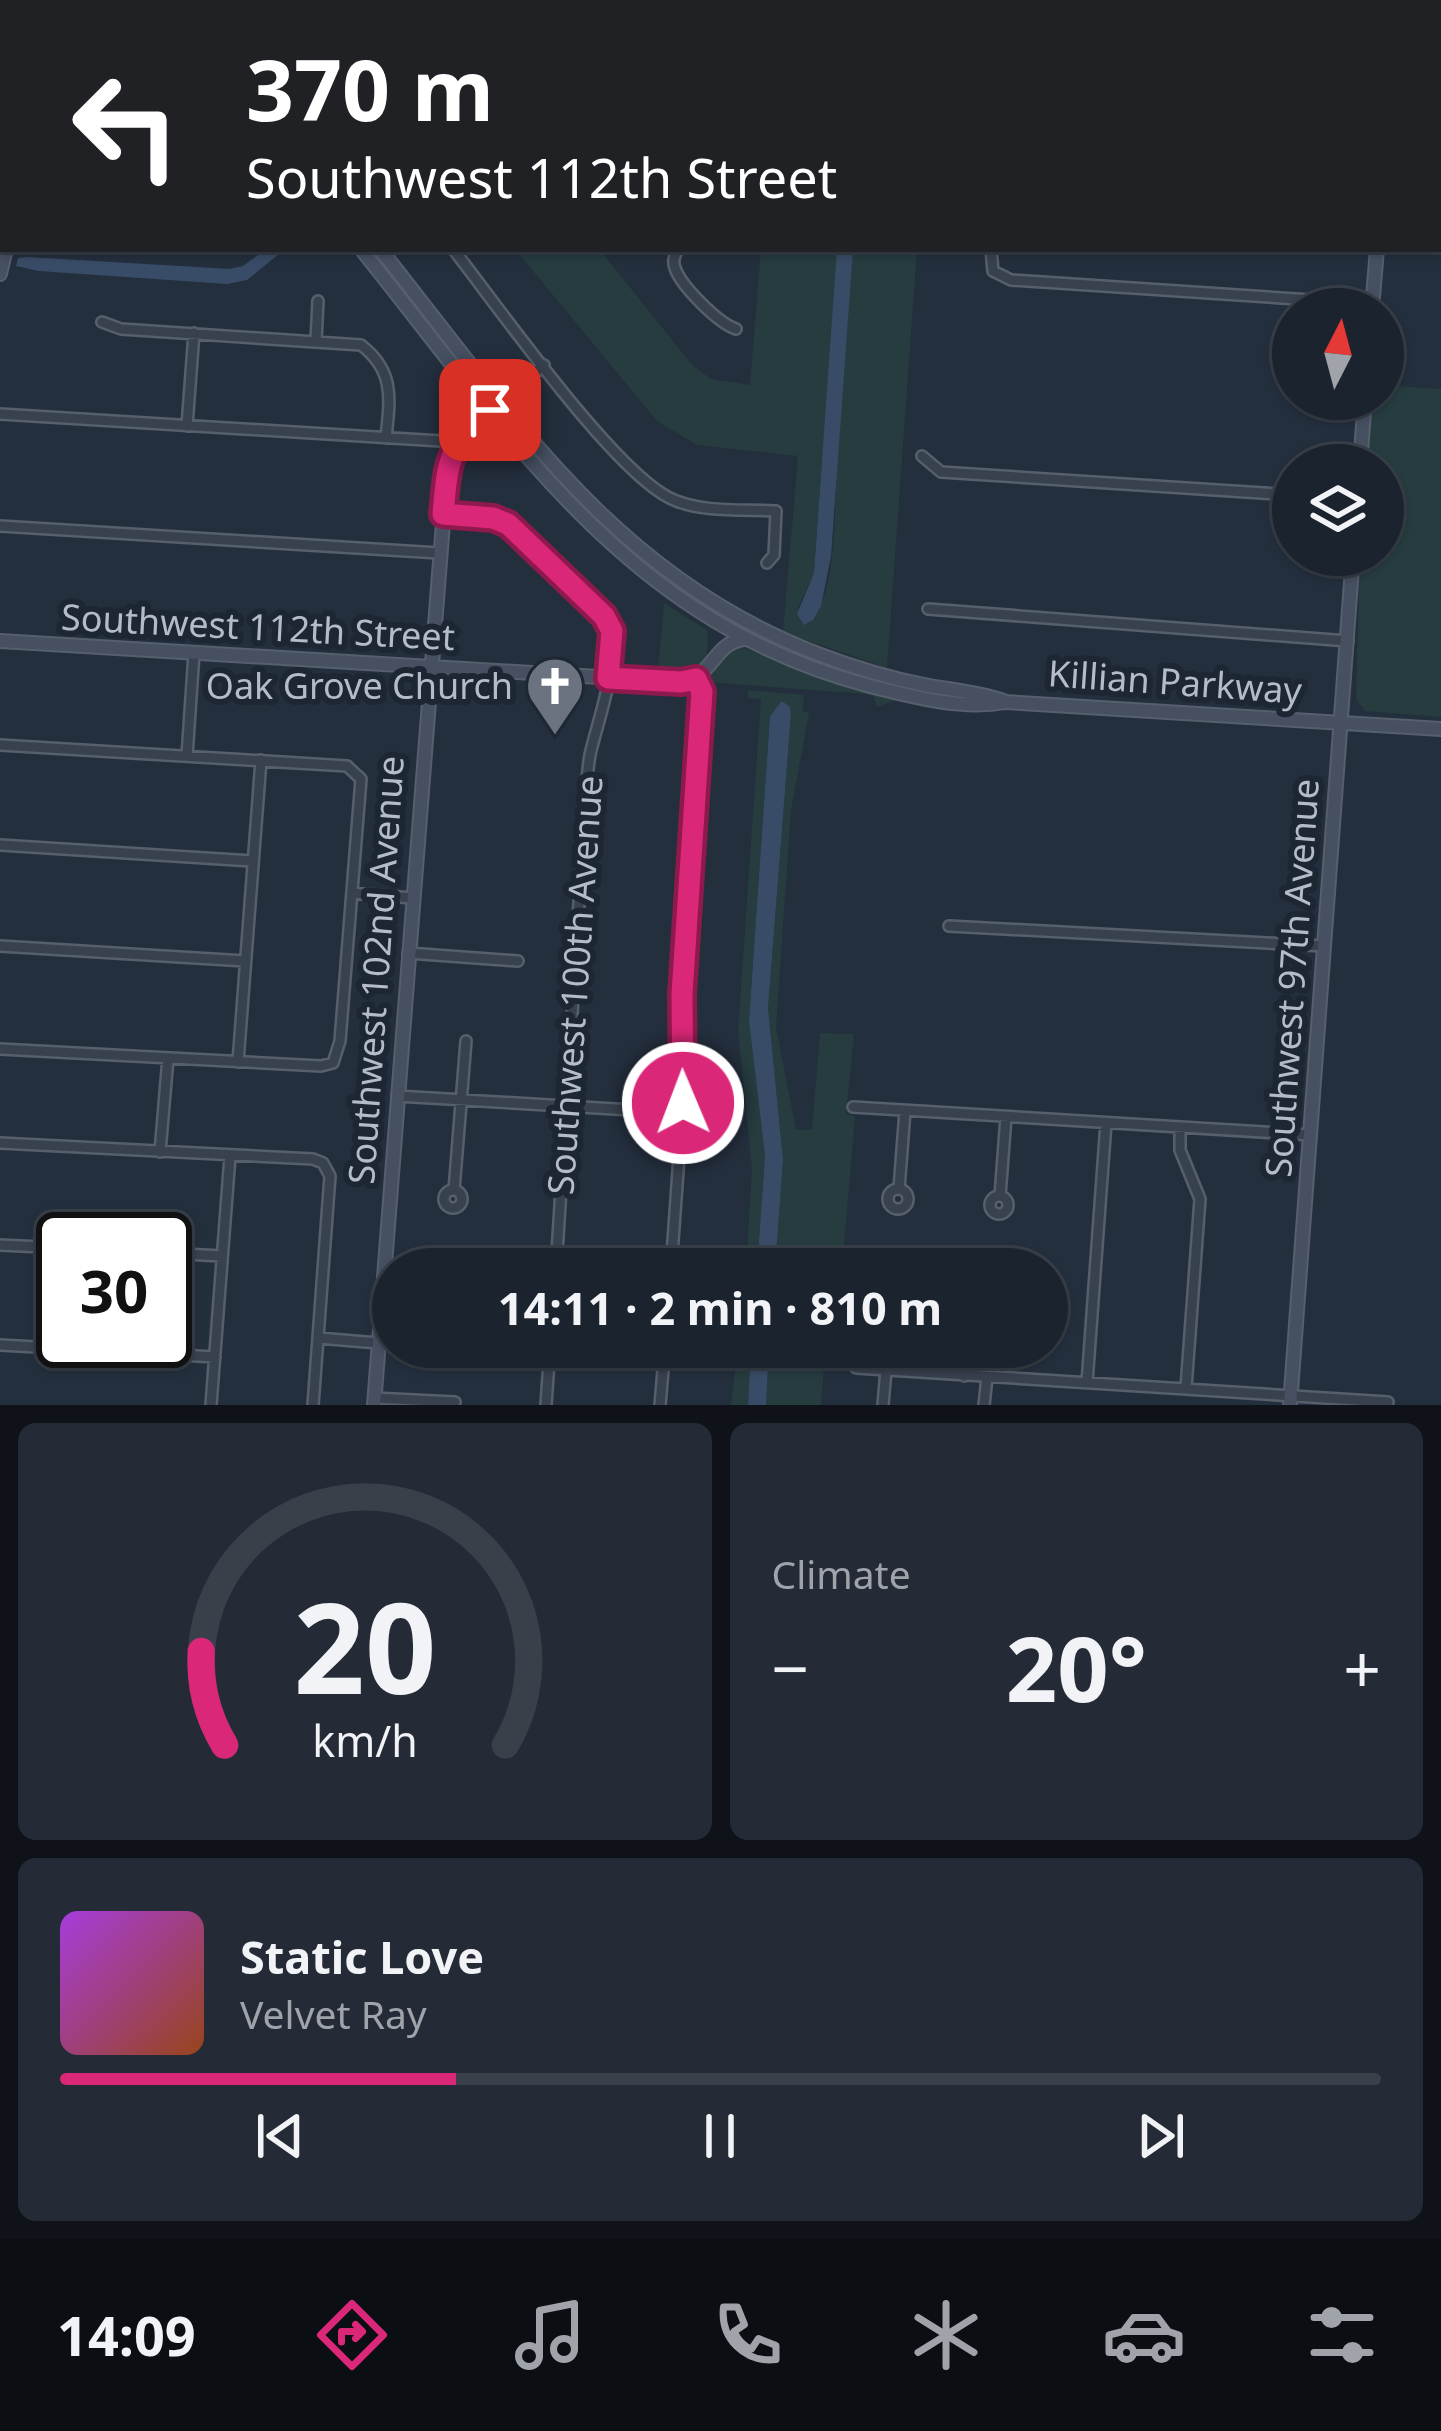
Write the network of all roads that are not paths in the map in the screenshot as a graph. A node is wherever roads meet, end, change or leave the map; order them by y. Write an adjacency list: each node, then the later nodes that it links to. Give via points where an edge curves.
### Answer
1 (365, 252): 15 (street, Killian Parkway)
2 (382, 252): 15 (street, Killian Parkway)
3 (455, 252): 14 (street)
4 (677, 252): 11 (street, via 676,271 720,323)
5 (991, 252): 8 (street, via 993,271 1011,280)
6 (1376, 252): 7 (street)
7 (1373, 288)
8 (1272, 299)
9 (318, 301): 13 (street)
10 (102, 322): 12 (street)
11 (736, 329)
12 (194, 333): 13 (street); 17 (street)
13 (316, 340): 18 (street, via 357,344 374,357 391,387)
14 (544, 365): 15 (street); 25 (street, via 655,490 683,504 776,511)
15 (495, 405): 19 (street); 28 (street, Killian Parkway, via 552,488 662,588); 37 (street, Killian Parkway, via 603,520 719,607 851,666)
16 (0, 413): 17 (street)
17 (187, 426): 18 (street)
18 (386, 438): 19 (street)
19 (457, 442): 22 (street, Southwest 102nd Avenue)
20 (922, 456): 21 (street, via 941,472)
21 (1272, 494)
22 (443, 514): 24 (street, Southwest 102nd Avenue); 35 (street, Southwest 100th Avenue, via 508,524 608,620)
23 (0, 526): 24 (street)
24 (439, 553): 34 (street, Southwest 102nd Avenue)
25 (767, 563)
26 (1352, 576): 31 (street, Southwest 97th Avenue)
27 (928, 609): 31 (street)
28 (707, 617): 29 (street, Killian Parkway); 33 (street)
29 (746, 638): 33 (street); 37 (street, Killian Parkway, via 881,689 985,706)
30 (0, 641): 32 (street, Southwest 112th Street)
31 (1348, 641): 38 (street, Southwest 97th Avenue)
32 (194, 653): 34 (street, Southwest 112th Street); 41 (street)
33 (715, 655): 36 (street)
34 (430, 667): 35 (street, Southwest 112th Street); 46 (street, Southwest 102nd Avenue)
35 (608, 678): 36 (street, Southwest 112th Street); 59 (street, Southwest 100th Avenue, via 589,764)
36 (696, 679): 62 (street, via 704,702 682,994)
37 (1005, 702): 38 (street, Killian Parkway)
38 (1342, 722): 39 (street); 49 (street, Southwest 97th Avenue)
39 (1441, 729)
40 (0, 745): 41 (street)
41 (188, 756): 42 (street)
42 (260, 760): 44 (street); 45 (street, via 357,771)
43 (0, 845): 44 (street)
44 (252, 861): 51 (street)
45 (352, 893): 46 (street); 56 (street, via 336,1060)
46 (412, 898): 50 (street, Southwest 102nd Avenue)
47 (949, 926): 49 (street)
48 (0, 946): 51 (street)
49 (1324, 946): 66 (street, Southwest 97th Avenue)
50 (408, 953): 52 (street); 57 (street, Southwest 102nd Avenue)
51 (245, 961): 56 (street)
52 (518, 961)
53 (466, 1041): 58 (street)
54 (0, 1048): 55 (street)
55 (168, 1058): 56 (street); 68 (street)
56 (238, 1062)
57 (397, 1096): 58 (street); 75 (street, Southwest 102nd Avenue)
58 (461, 1100): 59 (street); 70 (street)
59 (569, 1106): 62 (street); 76 (street, Southwest 100th Avenue)
60 (853, 1107): 61 (street)
61 (905, 1111): 63 (street); 71 (street)
62 (682, 1113): 77 (street)
63 (1006, 1117): 64 (street); 72 (street)
64 (1106, 1123): 65 (street); 92 (street)
65 (1180, 1127): 66 (street); 93 (street, via 1180,1150 1200,1199)
66 (1311, 1135): 94 (street, Southwest 97th Avenue)
67 (0, 1143): 68 (street)
68 (160, 1152): 69 (street)
69 (230, 1156): 79 (street); 80 (street, via 326,1166)
70 (454, 1190)
71 (899, 1190)
72 (1000, 1196)
73 (0, 1245): 74 (street)
74 (36, 1247)
75 (386, 1248)
76 (558, 1248)
77 (672, 1248)
78 (192, 1254): 79 (street)
79 (222, 1256): 83 (street)
80 (318, 1338): 81 (street); 99 (street)
81 (372, 1342)
82 (0, 1346): 83 (street)
83 (214, 1357): 98 (street)
84 (377, 1368): 95 (street, Southwest 102nd Avenue)
85 (549, 1368): 100 (street)
86 (663, 1368): 101 (street)
87 (856, 1368): 89 (street)
88 (965, 1368): 90 (street)
89 (886, 1370): 90 (street); 102 (street)
90 (964, 1376): 91 (street)
91 (986, 1377): 92 (street); 103 (street)
92 (1087, 1383): 93 (street)
93 (1186, 1388): 94 (street)
94 (1290, 1400): 97 (street)
95 (374, 1401): 96 (street)
96 (455, 1402)
97 (1388, 1402)
98 (211, 1405)
99 (313, 1405)
100 (546, 1405)
101 (660, 1405)
102 (883, 1405)
103 (984, 1405)

